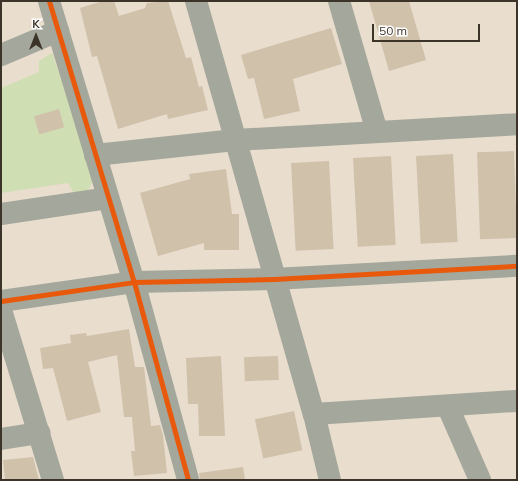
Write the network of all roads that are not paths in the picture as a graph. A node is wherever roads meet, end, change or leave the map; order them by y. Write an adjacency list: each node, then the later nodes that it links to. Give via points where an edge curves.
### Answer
1 (49, 1): 4 (street)
2 (196, 1): 8 (street)
3 (339, 1): 7 (street)
4 (58, 31): 5 (street); 9 (street)
5 (1, 55)
6 (517, 124): 7 (street)
7 (376, 132): 8 (street)
8 (235, 140): 9 (street); 13 (street)
9 (95, 155): 10 (street)
10 (108, 198): 11 (street); 14 (street)
11 (1, 214)
12 (517, 266): 13 (street)
13 (274, 279): 14 (street); 19 (street)
14 (134, 282): 15 (street); 23 (street)
15 (1, 301)
16 (1, 310): 20 (street)
17 (517, 401): 18 (street)
18 (448, 407): 19 (street); 25 (street)
19 (314, 414): 24 (street)
20 (40, 433): 21 (street); 22 (street)
21 (1, 439)
22 (53, 480)
23 (188, 480)
24 (330, 480)
25 (480, 480)

